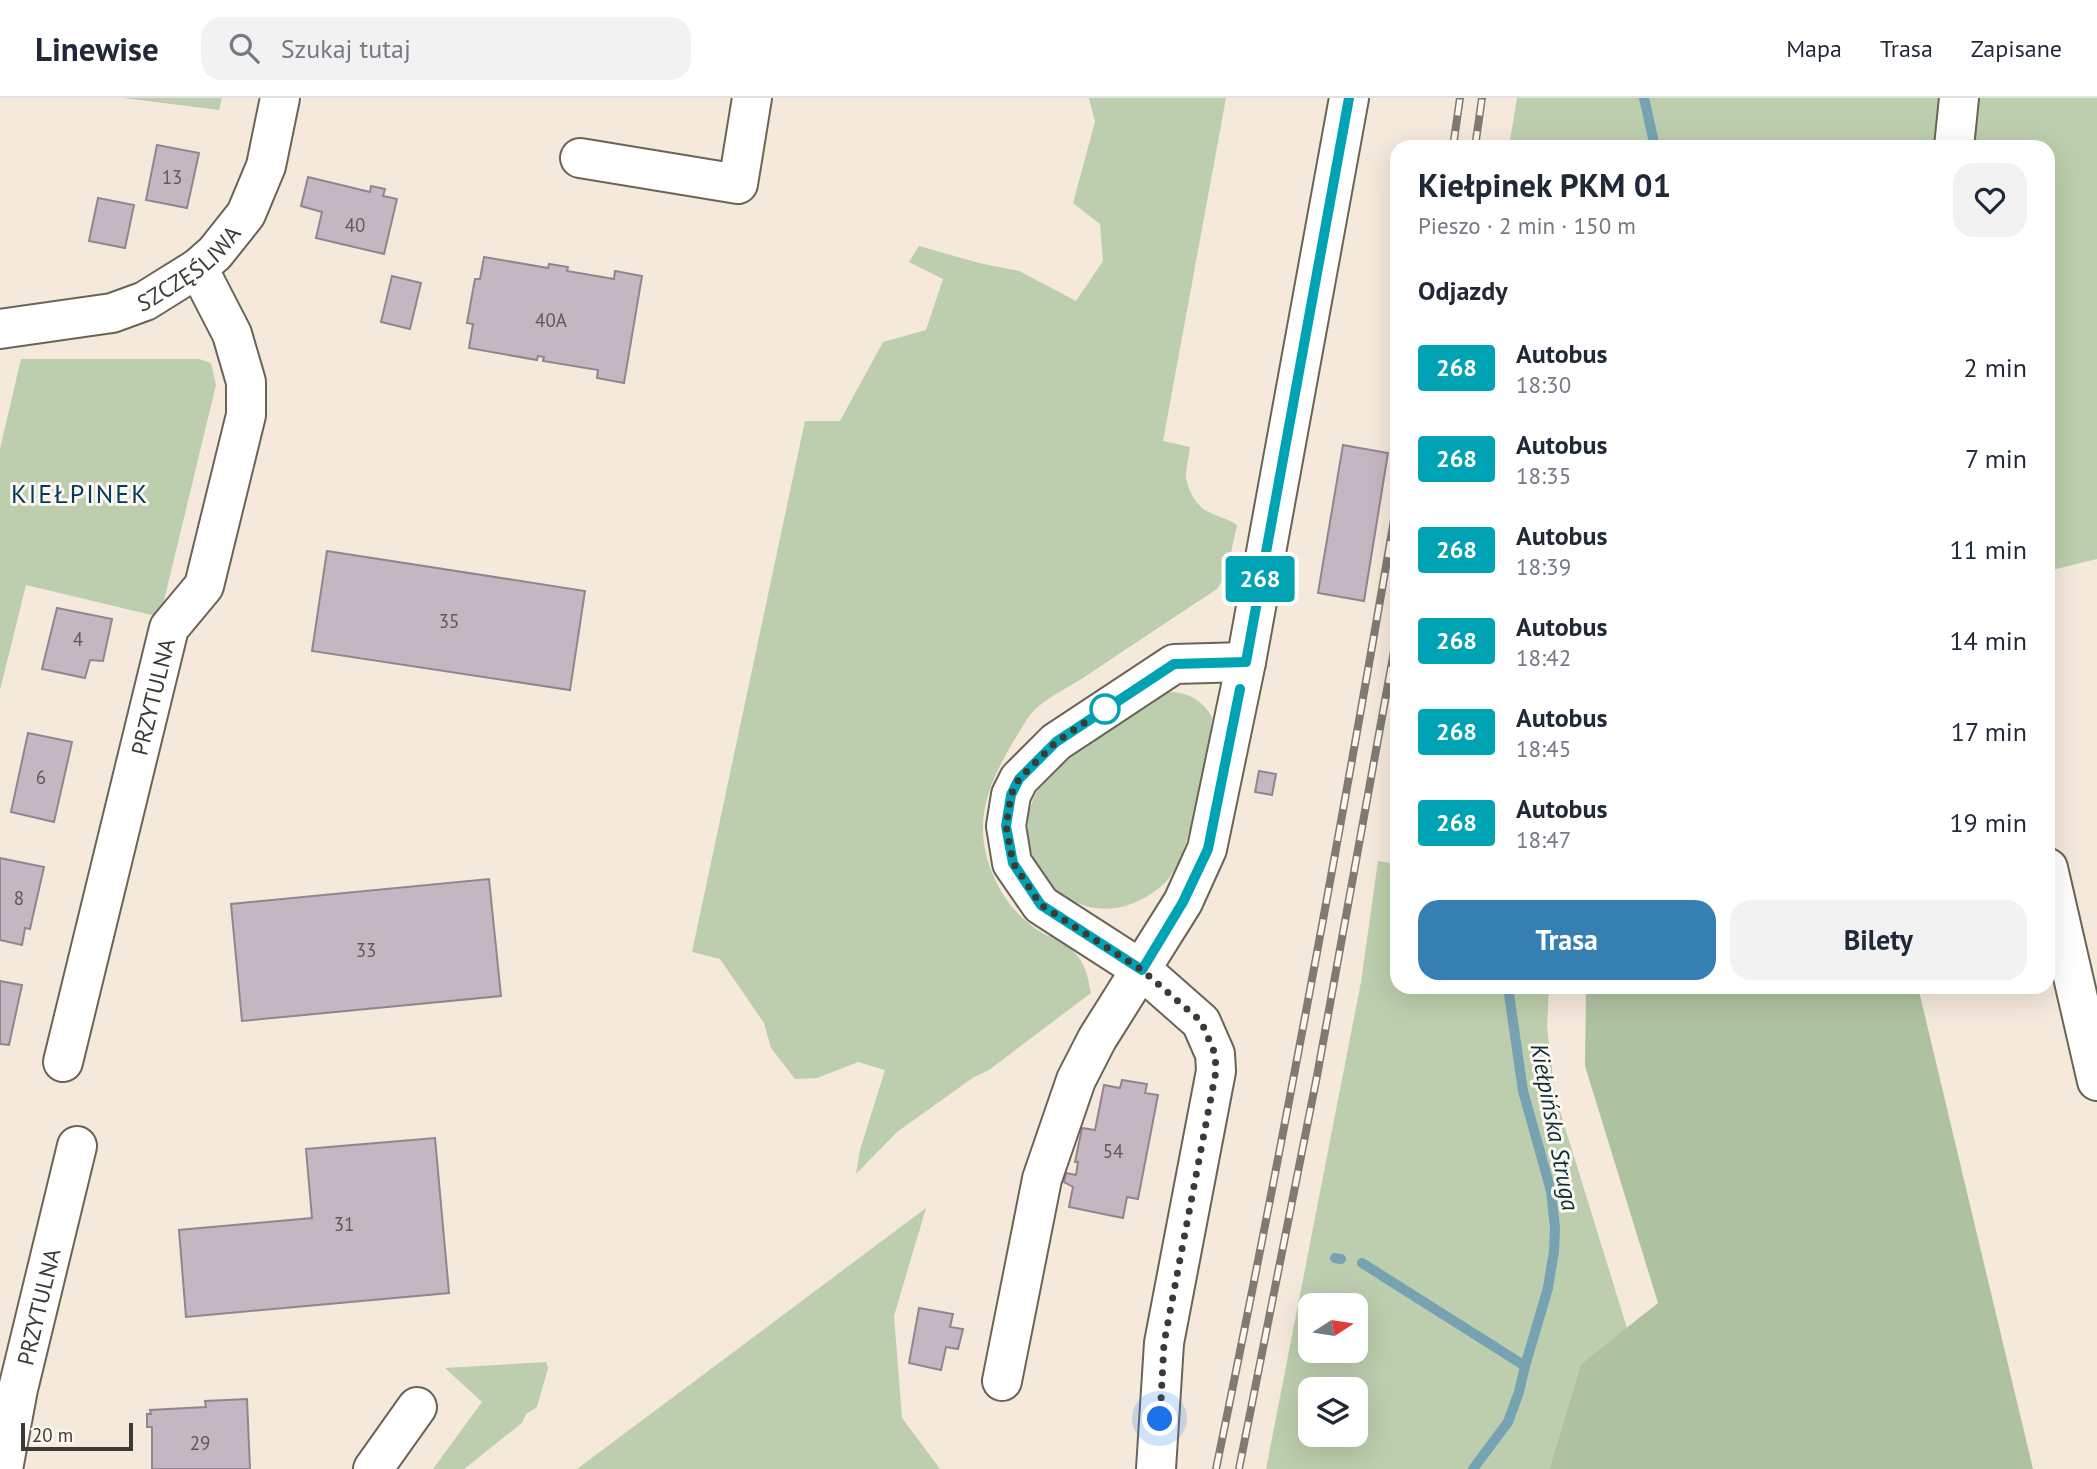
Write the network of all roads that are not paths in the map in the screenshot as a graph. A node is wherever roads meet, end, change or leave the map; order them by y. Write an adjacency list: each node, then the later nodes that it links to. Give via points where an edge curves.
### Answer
1 (279, 98): 7 (street, SZCZĘŚLIWA, via 266,166 246,214)
2 (752, 98): 6 (street, via 738,184)
3 (1349, 98): 9 (street)
4 (1959, 98): 5 (street)
5 (1955, 140)
6 (580, 158)
7 (198, 268): 8 (street, SZCZĘŚLIWA, via 145,302 112,313); 12 (street, PRZYTULNA, via 232,334 246,382 246,415 204,586 169,628)
8 (0, 329)
9 (1246, 662): 11 (street, via 1208,849 1183,902); 11 (street, via 1174,664 1056,742 1019,779 1011,795 1006,826 1013,863 1041,905)
10 (2055, 898): 13 (street)
11 (1133, 983): 15 (street, via 1076,1080 1042,1180); 20 (street, via 1201,1021 1215,1054 1216,1071 1164,1343)
12 (63, 1062)
13 (2097, 1081)
14 (77, 1146): 16 (street, PRZYTULNA)
15 (1002, 1381)
16 (9, 1390): 18 (street, PRZYTULNA)
17 (418, 1407): 19 (street)
18 (3, 1469)
19 (373, 1469)
20 (1156, 1469)

